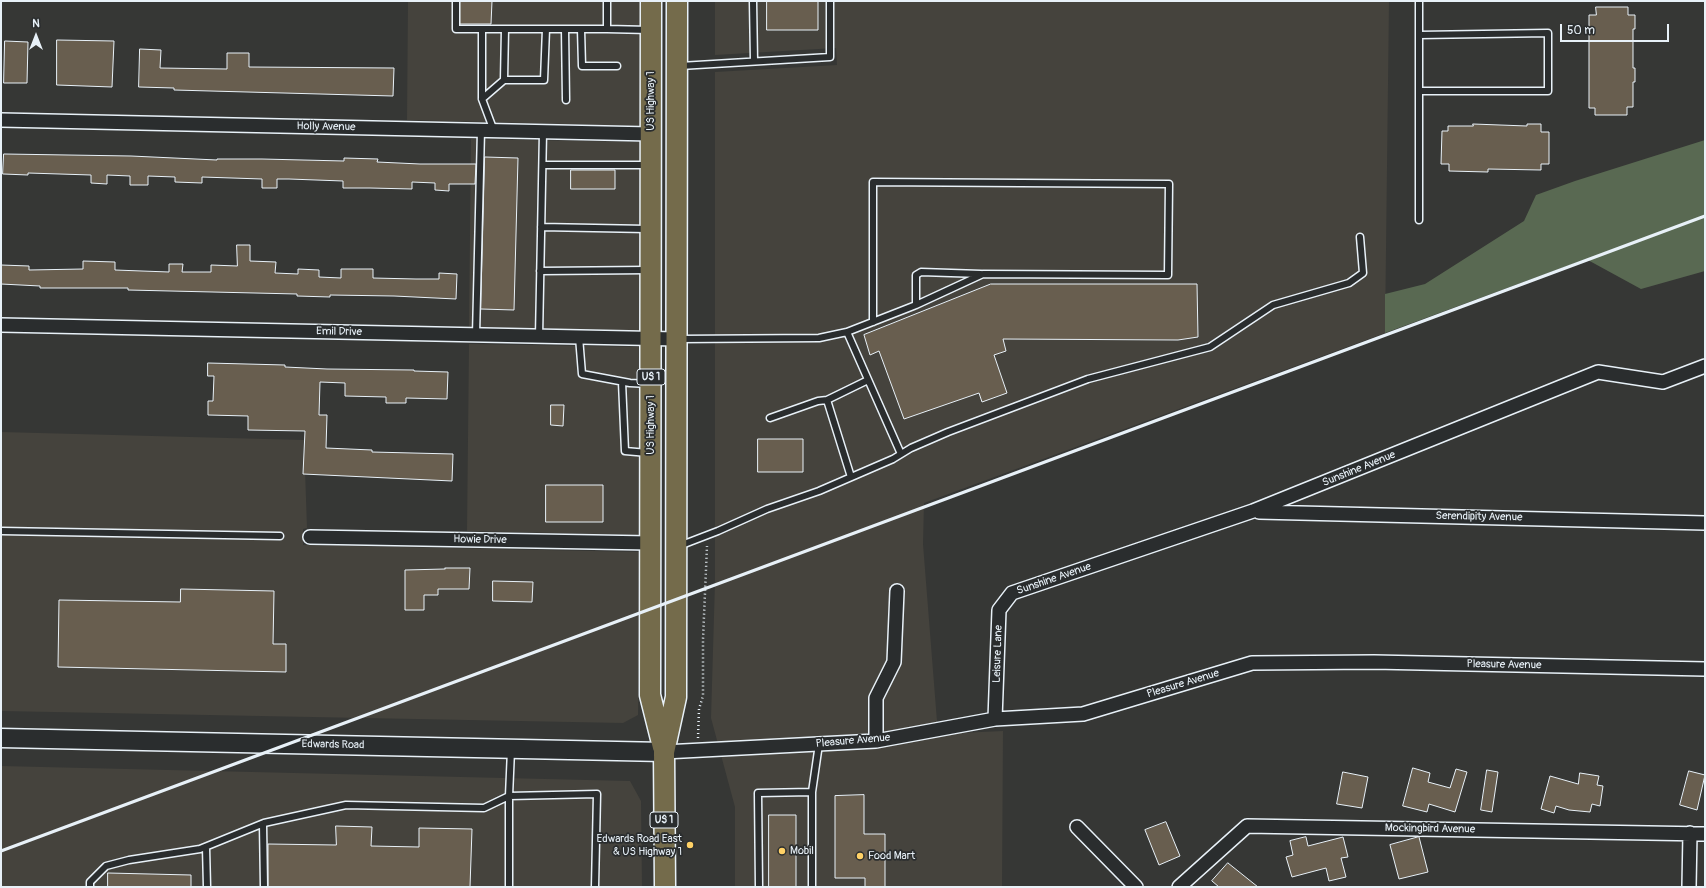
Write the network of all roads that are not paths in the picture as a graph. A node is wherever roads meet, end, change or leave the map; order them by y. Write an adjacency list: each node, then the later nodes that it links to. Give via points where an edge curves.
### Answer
1 (456, 1): 8 (lane, via 456,29)
2 (607, 1): 13 (lane)
3 (651, 1): 14 (main road, US Highway 1 / US 1)
4 (676, 1): 18 (main road, US Highway 1 / US 1)
5 (753, 1): 16 (lane)
6 (830, 1): 16 (lane, via 830,57)
7 (1419, 1): 15 (lane)
8 (482, 29): 9 (lane); 21 (lane)
9 (505, 29): 10 (lane); 19 (lane)
10 (546, 29): 11 (lane); 19 (lane, via 544,80)
11 (565, 29): 12 (lane); 22 (lane)
12 (581, 29): 13 (lane); 17 (lane, via 582,66)
13 (607, 29): 14 (lane)
14 (651, 30): 27 (main road, US Highway 1 / US 1)
15 (1419, 35): 20 (lane); 20 (lane, via 1548,33 1548,91)
16 (754, 61): 18 (lane)
17 (617, 66)
18 (676, 66): 45 (main road, US Highway 1 / US 1)
19 (504, 80): 21 (lane)
20 (1419, 91): 30 (lane)
21 (482, 99): 25 (lane)
22 (566, 100)
23 (1, 120): 24 (street, Holly Avenue)
24 (481, 130): 25 (street, Holly Avenue); 41 (lane)
25 (494, 131): 26 (street, Holly Avenue)
26 (544, 132): 27 (street, Holly Avenue); 28 (lane)
27 (650, 134): 29 (main road, US Highway 1 / US 1)
28 (543, 165): 29 (lane); 31 (lane)
29 (651, 165): 32 (main road, US Highway 1 / US 1)
30 (1419, 220)
31 (541, 227): 32 (lane); 35 (lane)
32 (651, 229): 34 (main road, US Highway 1 / US 1)
33 (1360, 237): 53 (lane, via 1363,273 1349,283 1274,305 1210,347 1088,379 948,432)
34 (651, 270): 35 (lane); 44 (main road, US Highway 1 / US 1)
35 (540, 272): 42 (lane)
36 (983, 274): 37 (lane); 37 (lane, via 921,272 916,275); 38 (lane, via 1168,275 1169,184 873,182)
37 (916, 305): 38 (lane)
38 (873, 322): 40 (lane)
39 (1, 325): 41 (street, Emil Drive)
40 (847, 332): 45 (lane, via 819,338); 47 (lane)
41 (476, 335): 42 (street, Emil Drive)
42 (538, 337): 43 (street, Emil Drive)
43 (579, 338): 44 (street, Emil Drive); 48 (lane, via 582,374)
44 (651, 339): 45 (street, Emil Drive); 49 (main road, US Highway 1 / US 1)
45 (676, 339): 61 (main road, US Highway 1 / US 1)
46 (1705, 366): 55 (street, Sunshine Avenue, via 1663,382 1598,372)
47 (868, 380): 50 (lane); 53 (lane)
48 (622, 382): 49 (lane); 52 (lane, via 625,451)
49 (651, 384): 52 (main road, US Highway 1 / US 1)
50 (827, 400): 51 (lane); 54 (lane)
51 (770, 418)
52 (650, 453): 60 (main road, US Highway 1 / US 1)
53 (901, 454): 54 (lane)
54 (851, 477): 61 (lane)
55 (1253, 511): 56 (street, Serendipity Avenue); 63 (street, Sunshine Avenue)
56 (1705, 523)
57 (1, 531): 58 (lane)
58 (280, 536)
59 (310, 537): 60 (street, Howie Drive)
60 (650, 543): 70 (main road, US Highway 1 / US 1, via 650,695)
61 (676, 547): 70 (main road, US Highway 1 / US 1, via 676,697)
62 (897, 591): 67 (street, via 894,662 876,698)
63 (1012, 593): 65 (street, Leisure Lane, via 999,610)
64 (1705, 669): 65 (street, Pleasure Avenue, via 1374,662 1252,663 1083,714)
65 (995, 719): 67 (street, Pleasure Avenue)
66 (1, 738): 69 (main road, Edwards Road)
67 (876, 741): 68 (street, Pleasure Avenue)
68 (819, 744): 70 (street, Pleasure Avenue); 71 (lane)
69 (511, 749): 70 (main road, Edwards Road); 72 (lane)
70 (664, 752): 83 (main road, US Highway 1 / US 1)
71 (812, 792): 84 (lane, via 758,793); 85 (lane)
72 (509, 796): 73 (lane, via 484,808 346,804); 81 (lane); 82 (lane, via 597,794)
73 (263, 824): 77 (lane); 80 (lane)
74 (1077, 827): 86 (street)
75 (1690, 833): 76 (street, Mockingbird Avenue); 87 (street, Mockingbird Avenue, via 1248,826); 88 (street)
76 (1705, 834)
77 (206, 847): 78 (lane, via 106,866 90,882); 79 (lane)
78 (90, 887)
79 (207, 887)
80 (264, 887)
81 (509, 887)
82 (595, 887)
83 (665, 887)
84 (759, 887)
85 (812, 887)
86 (1136, 887)
87 (1179, 887)
88 (1689, 887)

